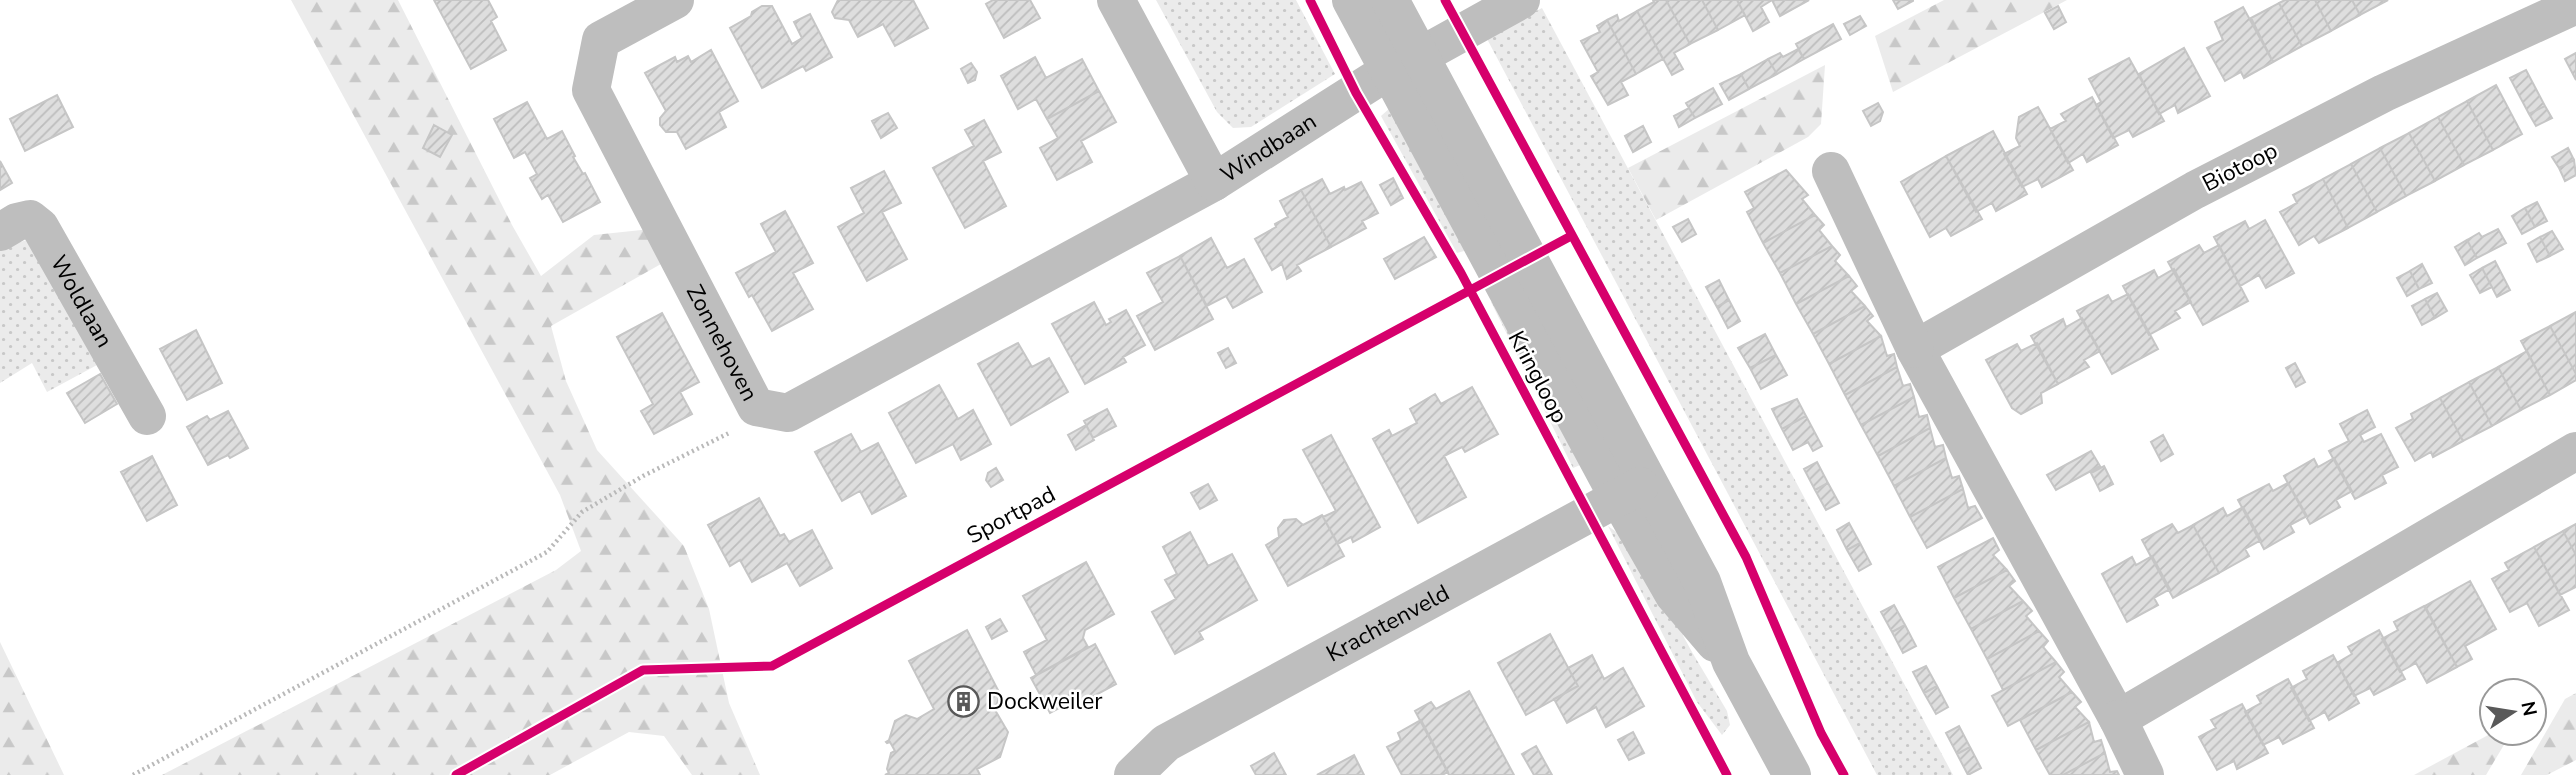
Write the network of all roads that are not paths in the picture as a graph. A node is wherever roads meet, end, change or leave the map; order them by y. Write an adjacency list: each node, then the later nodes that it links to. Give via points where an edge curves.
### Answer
1 (675, 0): 9 (street, Zonnehoven, via 601,40 591,90 756,407 788,413)
2 (1116, 0): 9 (street, Windbaan)
3 (1351, 0): 7 (street, Kringloop)
4 (1390, 0): 7 (street, Kringloop)
5 (1521, 0): 7 (street, Windbaan)
6 (2576, 5): 11 (street, Biotoop, via 2384,93 2195,190)
7 (1405, 63): 9 (street, Windbaan); 14 (street, Kringloop)
8 (1832, 171): 11 (street)
9 (1214, 182)
10 (0, 232): 12 (street, Woldlaan, via 30,219 40,227)
11 (1915, 349): 15 (street)
12 (147, 416)
13 (2576, 451): 15 (street)
14 (1634, 489): 16 (street, Krachtenveld, via 1166,743); 17 (street, Kringloop, via 1674,594 1731,662)
15 (2118, 719): 18 (street)
16 (1133, 775)
17 (1792, 775)
18 (2145, 775)

